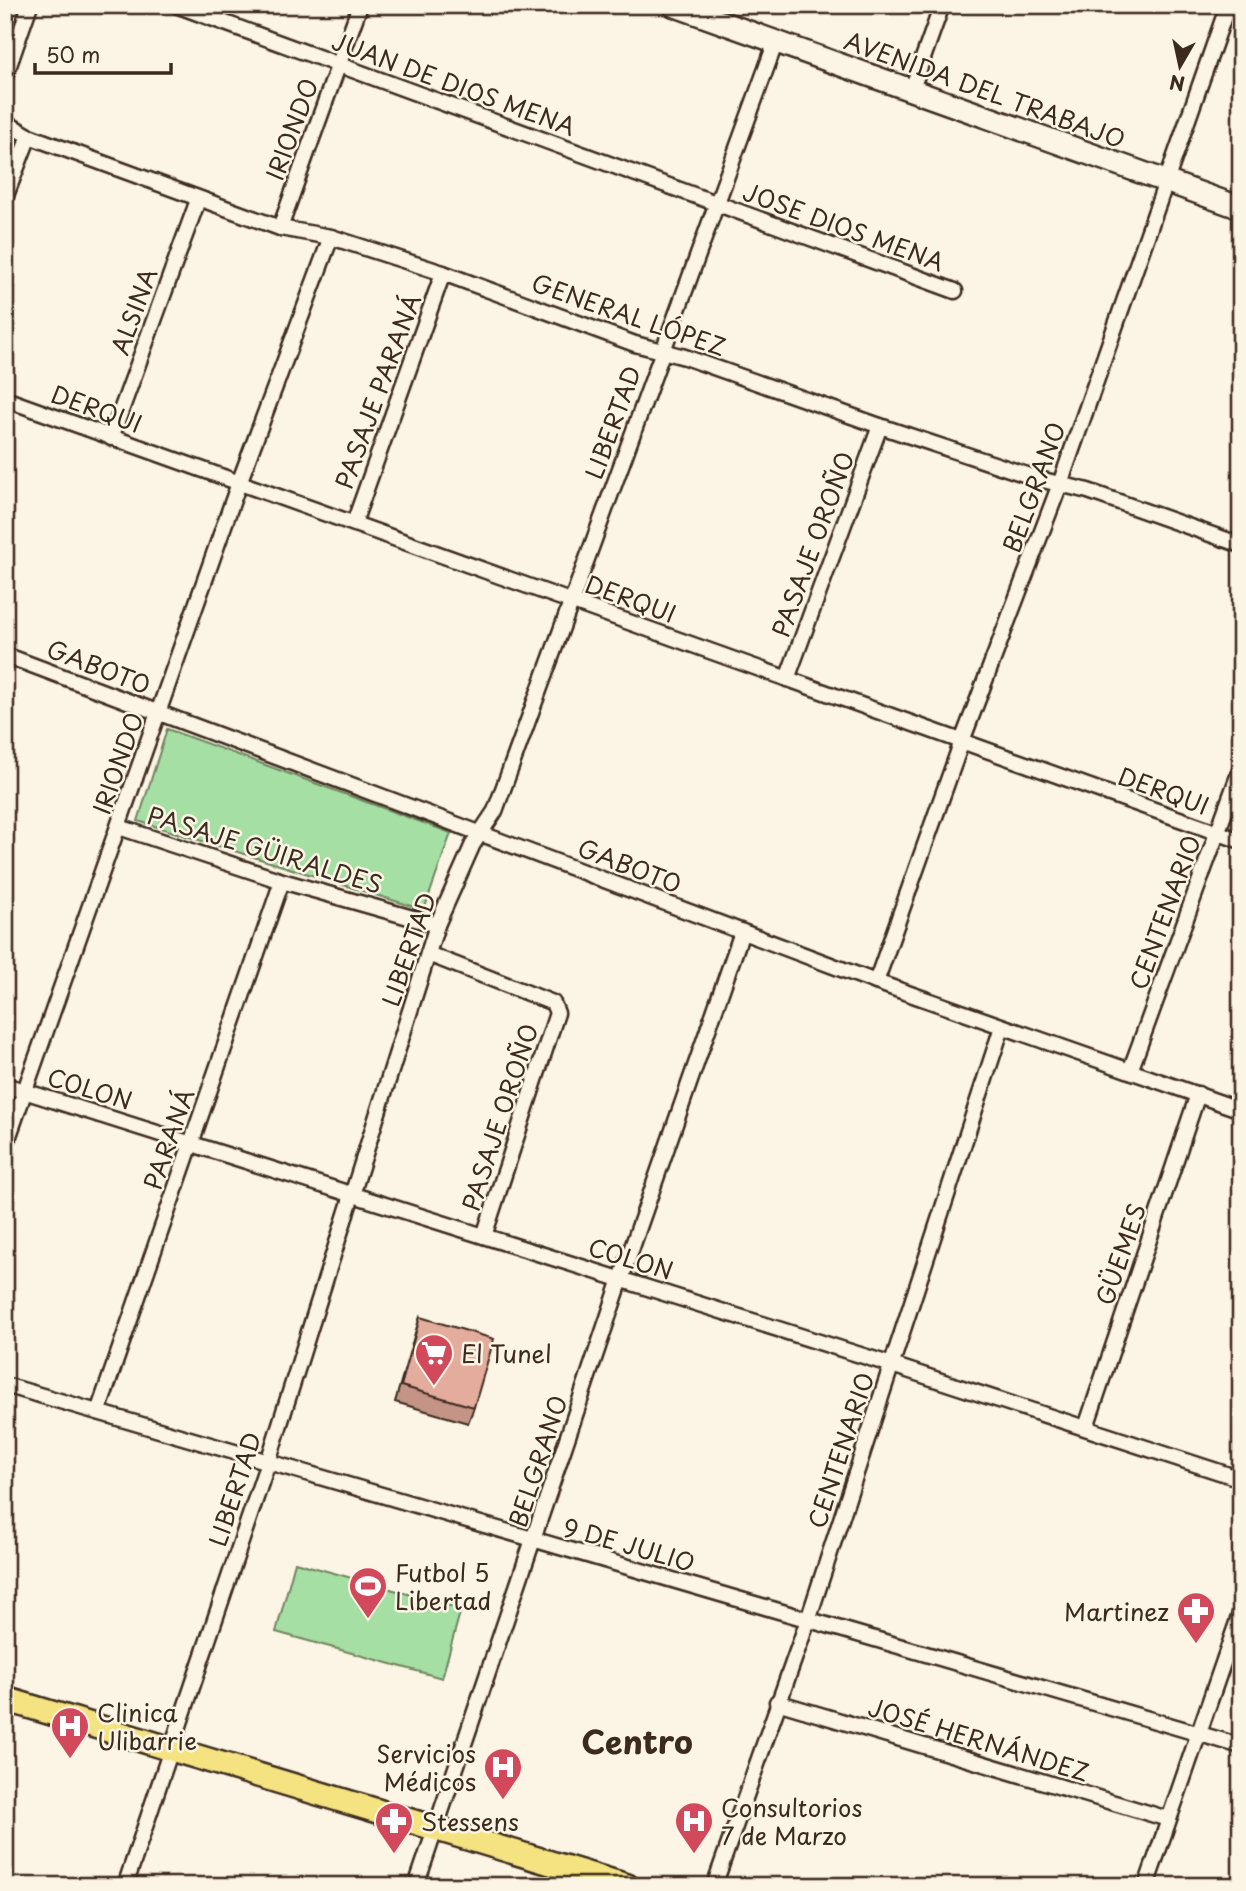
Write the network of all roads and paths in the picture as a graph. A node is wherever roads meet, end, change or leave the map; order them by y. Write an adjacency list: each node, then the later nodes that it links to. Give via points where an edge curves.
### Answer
1 (30, 5): 9 (street)
2 (176, 5): 8 (street, JUAN DE DIOS MENA)
3 (360, 5): 8 (street, IRIONDO)
4 (673, 5): 7 (street, AVENIDA DEL TRABAJO)
5 (942, 5): 10 (street)
6 (1228, 5): 13 (street, BELGRANO)
7 (775, 44): 10 (street, AVENIDA DEL TRABAJO); 16 (street, LIBERTAD)
8 (338, 65): 16 (street, JUAN DE DIOS MENA); 18 (street, IRIONDO)
9 (5, 77)
10 (912, 89): 13 (street, AVENIDA DEL TRABAJO)
11 (5, 122): 12 (street, GENERAL LÓPEZ)
12 (29, 136): 14 (street); 15 (street, GENERAL LÓPEZ)
13 (1166, 181): 17 (street, AVENIDA DEL TRABAJO); 27 (street, BELGRANO)
14 (5, 198)
15 (198, 200): 18 (street, GENERAL LÓPEZ); 25 (street, ALSINA)
16 (717, 203): 21 (street, JOSE DIOS MENA); 22 (street, LIBERTAD)
17 (1241, 208)
18 (280, 228): 19 (street, GENERAL LÓPEZ)
19 (331, 237): 20 (street, GENERAL LÓPEZ); 26 (street, IRIONDO)
20 (443, 273): 22 (street, GENERAL LÓPEZ); 28 (street, PASAJE PARANÁ)
21 (955, 292)
22 (662, 351): 24 (street, GENERAL LÓPEZ); 30 (street, LIBERTAD)
23 (5, 399): 25 (street, DERQUI)
24 (880, 426): 27 (street, GENERAL LÓPEZ); 32 (street, PASAJE OROÑO)
25 (111, 438): 26 (street, DERQUI)
26 (239, 483): 28 (street, DERQUI); 33 (street, IRIONDO)
27 (1060, 484): 29 (street, GENERAL LÓPEZ); 34 (street, BELGRANO)
28 (355, 523): 30 (street, DERQUI)
29 (1241, 545)
30 (571, 601): 32 (street, DERQUI); 37 (street, LIBERTAD, via 495,811)
31 (5, 655): 33 (street, GABOTO)
32 (787, 679): 34 (street, DERQUI)
33 (158, 713): 36 (street, IRIONDO); 37 (street, GABOTO)
34 (962, 741): 38 (street, DERQUI); 44 (street, BELGRANO)
35 (1241, 768): 38 (street, CENTENARIO)
36 (119, 827): 40 (street, PASAJE GÜIRALDES); 48 (street, IRIONDO)
37 (480, 833): 41 (street, LIBERTAD); 42 (street, GABOTO)
38 (1217, 833): 39 (street, DERQUI); 46 (street, CENTENARIO)
39 (1241, 842)
40 (282, 881): 41 (street, PASAJE GÜIRALDES); 51 (street, PARANÁ)
41 (437, 925): 43 (street, LIBERTAD)
42 (743, 932): 44 (street, GABOTO); 55 (street, BELGRANO)
43 (428, 954): 53 (street, LIBERTAD); 54 (street, PASAJE OROÑO, via 553,1003 557,1013)
44 (876, 982): 45 (street, GABOTO)
45 (1002, 1027): 46 (street, GABOTO); 56 (street, CENTENARIO)
46 (1130, 1071): 49 (street, GABOTO)
47 (5, 1085): 48 (street, COLON)
48 (26, 1092): 51 (street, COLON); 52 (street, IRIONDO)
49 (1198, 1094): 50 (street, GABOTO); 59 (street, GÜEMES)
50 (1241, 1110)
51 (191, 1143): 53 (street, COLON); 58 (street, PARANÁ)
52 (5, 1147)
53 (351, 1193): 54 (street, COLON); 60 (street, LIBERTAD)
54 (484, 1236): 55 (street, COLON)
55 (621, 1279): 56 (street, COLON); 62 (street, BELGRANO)
56 (892, 1364): 59 (street, COLON); 64 (street, CENTENARIO)
57 (5, 1385): 58 (street, 9 DE JULIO)
58 (98, 1412): 60 (street, 9 DE JULIO)
59 (1086, 1427): 61 (street, COLON)
60 (268, 1462): 62 (street, 9 DE JULIO); 69 (street, LIBERTAD)
61 (1241, 1479)
62 (535, 1540): 64 (street, 9 DE JULIO); 71 (street, BELGRANO)
63 (1241, 1611): 67 (street)
64 (808, 1620): 66 (street, CENTENARIO); 67 (street, 9 DE JULIO)
65 (5, 1699): 69 (main road)
66 (777, 1702): 70 (street, JOSÉ HERNÁNDEZ); 75 (street, CENTENARIO)
67 (1198, 1734): 68 (street, 9 DE JULIO); 70 (street)
68 (1241, 1746)
69 (172, 1748): 71 (main road); 72 (street, LIBERTAD)
70 (1168, 1819): 76 (street)
71 (436, 1826): 73 (street, BELGRANO); 74 (main road)
72 (125, 1886)
73 (416, 1886)
74 (627, 1886)
75 (714, 1886)
76 (1146, 1886)

